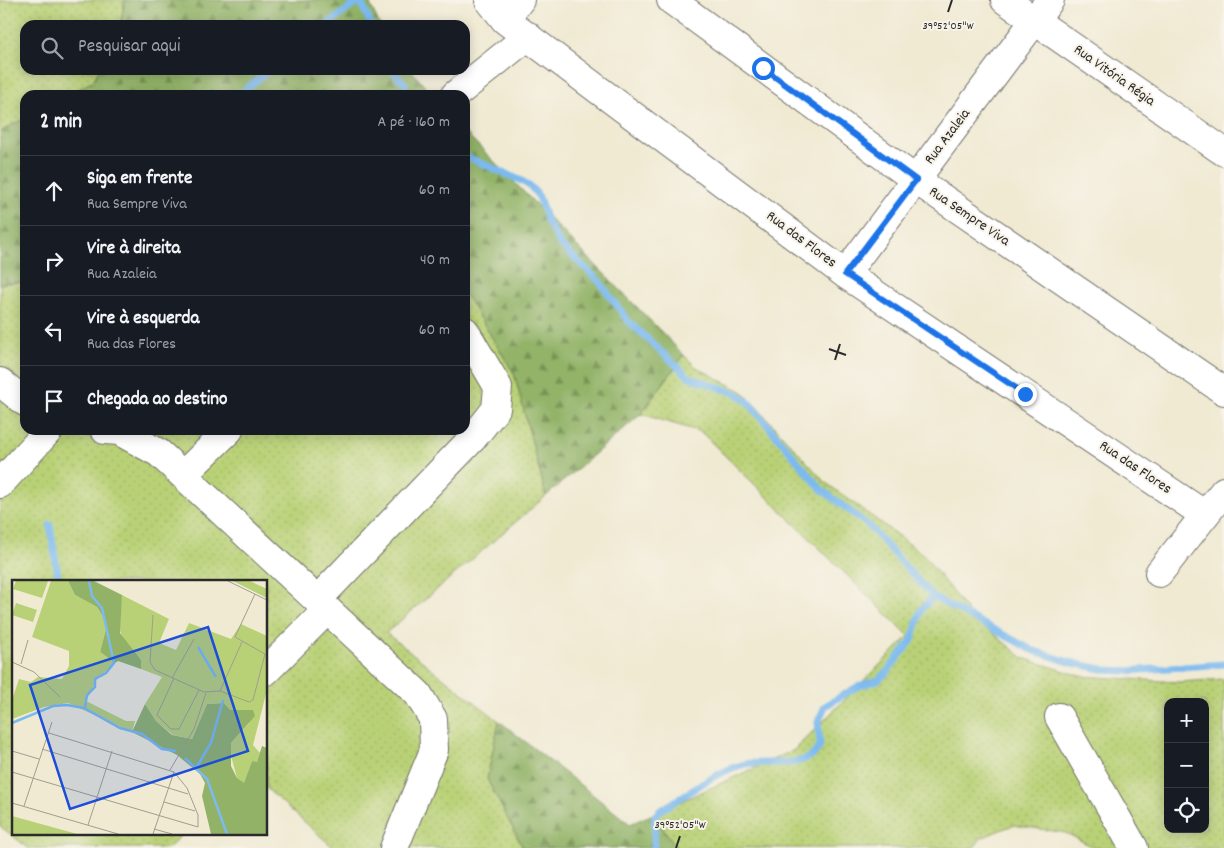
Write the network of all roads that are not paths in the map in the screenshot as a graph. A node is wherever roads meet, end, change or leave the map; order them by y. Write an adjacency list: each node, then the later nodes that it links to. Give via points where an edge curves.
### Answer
1 (671, 0): 8 (street, Rua Sempre Viva)
2 (1005, 0): 4 (street, Rua Vitória Régia)
3 (505, 7): 5 (street, Rua das Flores)
4 (1043, 11): 7 (street, Rua Vitória Régia); 8 (street, Rua Azaleia)
5 (528, 36): 6 (street); 9 (street, Rua das Flores)
6 (462, 90)
7 (1224, 152)
8 (916, 180): 9 (street, Rua Azaleia); 12 (street, Rua Sempre Viva)
9 (845, 274): 21 (street, Rua das Flores)
10 (470, 339): 23 (street, via 498,387 496,409)
11 (0, 382): 13 (street)
12 (1224, 391)
13 (20, 398)
14 (44, 435): 19 (street)
15 (138, 435): 17 (street)
16 (224, 435): 18 (street)
17 (152, 438): 18 (street, via 159,453)
18 (183, 475): 23 (street)
19 (0, 484)
20 (1224, 491): 21 (street)
21 (1205, 515): 22 (street)
22 (1159, 573)
23 (322, 605): 24 (street); 26 (street, via 418,694 432,719 434,750)
24 (268, 669)
25 (1059, 717): 27 (street)
26 (394, 848)
27 (1134, 848)

